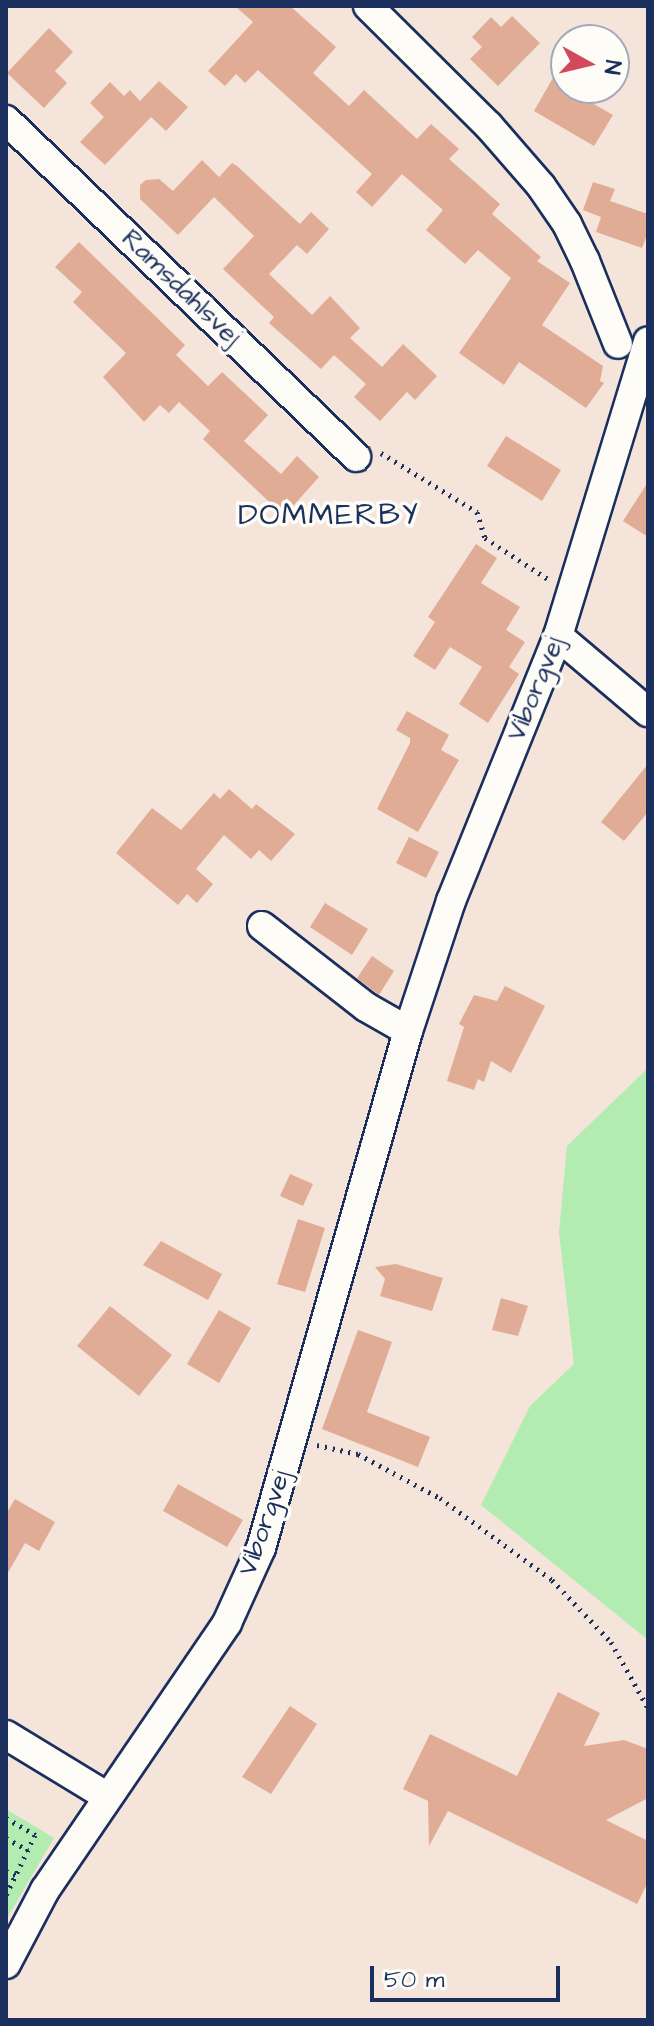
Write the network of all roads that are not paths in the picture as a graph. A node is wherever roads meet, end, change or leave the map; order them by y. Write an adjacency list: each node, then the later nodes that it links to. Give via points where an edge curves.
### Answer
1 (368, 6): 4 (street, via 488,125 541,186 567,224)
2 (6, 120): 6 (street, Ramsdahlsvej)
3 (648, 341): 5 (street, Viborgvej)
4 (618, 344)
5 (641, 398): 7 (street, Viborgvej)
6 (356, 457)
7 (558, 636): 8 (street); 10 (street, Viborgvej, via 451,901)
8 (648, 712)
9 (262, 926): 10 (street, via 366,1007)
10 (408, 1031): 12 (street, Viborgvej, via 261,1548 227,1623)
11 (6, 1735): 12 (street)
12 (108, 1797): 13 (street, Viborgvej, via 45,1890)
13 (6, 1964)

